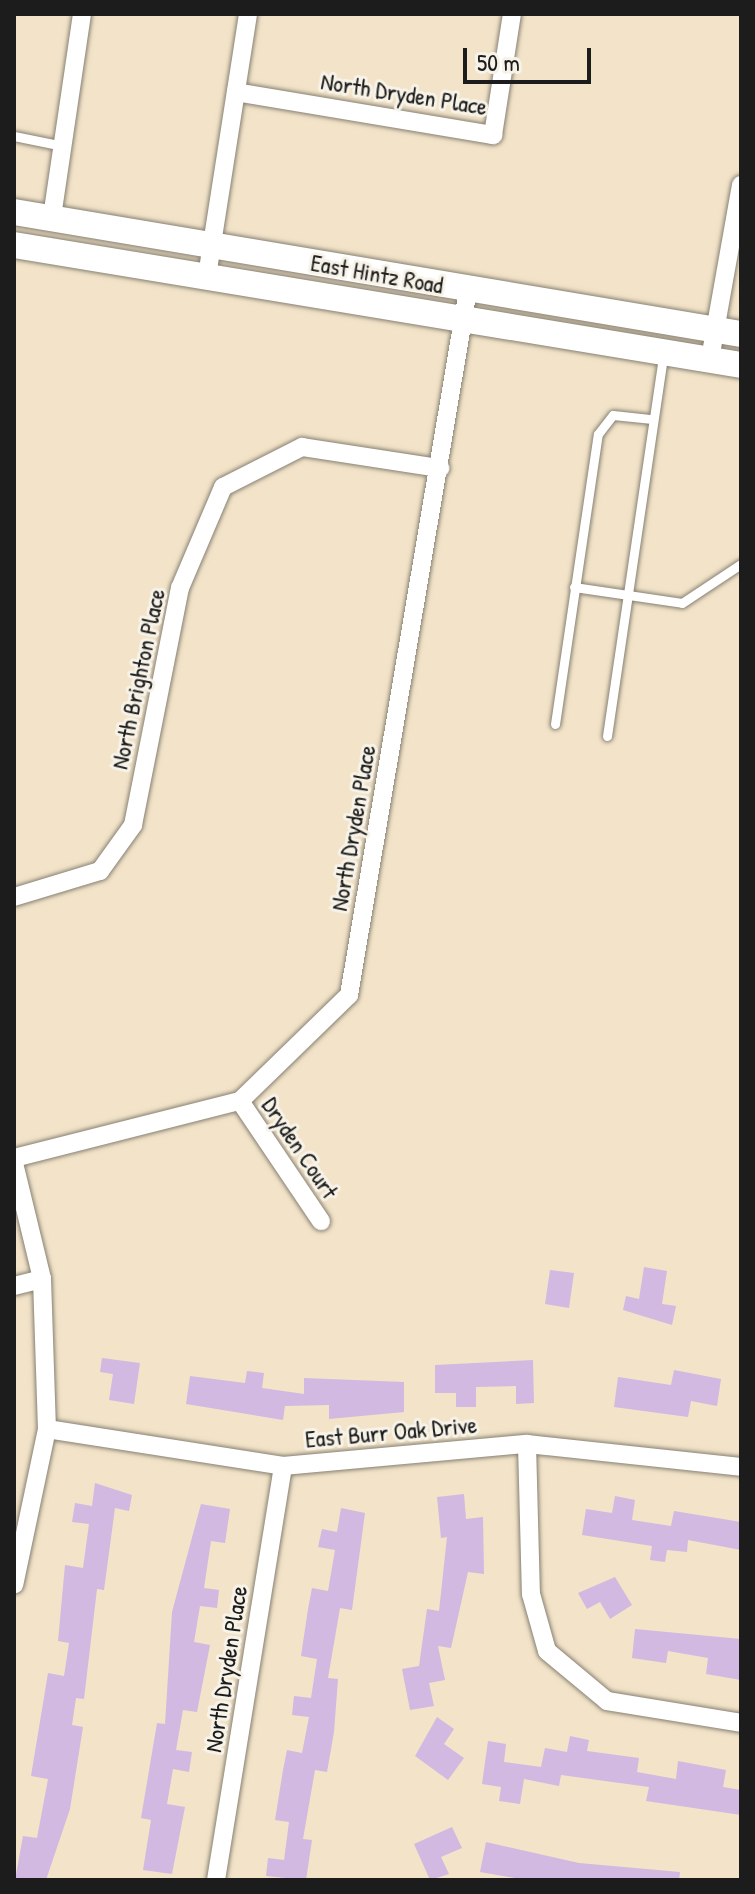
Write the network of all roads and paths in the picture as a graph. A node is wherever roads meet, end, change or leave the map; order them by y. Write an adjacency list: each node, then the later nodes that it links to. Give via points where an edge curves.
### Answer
1 (82, 14): 6 (street)
2 (248, 14): 4 (street)
3 (512, 14): 4 (street, North Dryden Place, via 493,135)
4 (236, 92): 11 (street)
5 (14, 136): 6 (lane)
6 (63, 146): 9 (street)
7 (741, 185): 15 (street)
8 (14, 212): 9 (main road, East Hintz Road)
9 (52, 217): 11 (main road, East Hintz Road)
10 (14, 245): 12 (main road, East Hintz Road)
11 (212, 245): 12 (street); 13 (main road, East Hintz Road)
12 (207, 276): 14 (main road, East Hintz Road)
13 (468, 290): 14 (street, North Dryden Place); 15 (main road, East Hintz Road)
14 (463, 320): 16 (main road, East Hintz Road); 20 (street, North Dryden Place)
15 (728, 332): 17 (street)
16 (664, 352): 17 (main road, East Hintz Road); 19 (lane)
17 (710, 359): 18 (main road, East Hintz Road)
18 (741, 365)
19 (650, 419): 22 (lane, via 613,415 602,423); 23 (lane)
20 (440, 468): 26 (street, North Brighton Place, via 302,447 223,487 180,588 133,825 100,871); 27 (street, North Dryden Place, via 349,995)
21 (741, 564): 23 (lane, via 682,603)
22 (574, 587): 23 (lane); 24 (lane)
23 (626, 595): 25 (lane)
24 (555, 724)
25 (607, 736)
26 (14, 897)
27 (240, 1101): 28 (street); 29 (street, Dryden Court)
28 (15, 1170): 30 (street)
29 (321, 1221)
30 (42, 1279): 31 (street); 32 (street)
31 (14, 1286)
32 (47, 1429): 34 (street, East Burr Oak Drive); 36 (street)
33 (527, 1444): 34 (street, East Burr Oak Drive); 35 (street, East Burr Oak Drive); 37 (street, via 531,1594 547,1651 607,1701)
34 (283, 1466): 38 (street, North Dryden Place)
35 (741, 1467)
36 (14, 1585)
37 (741, 1723)
38 (216, 1880)

